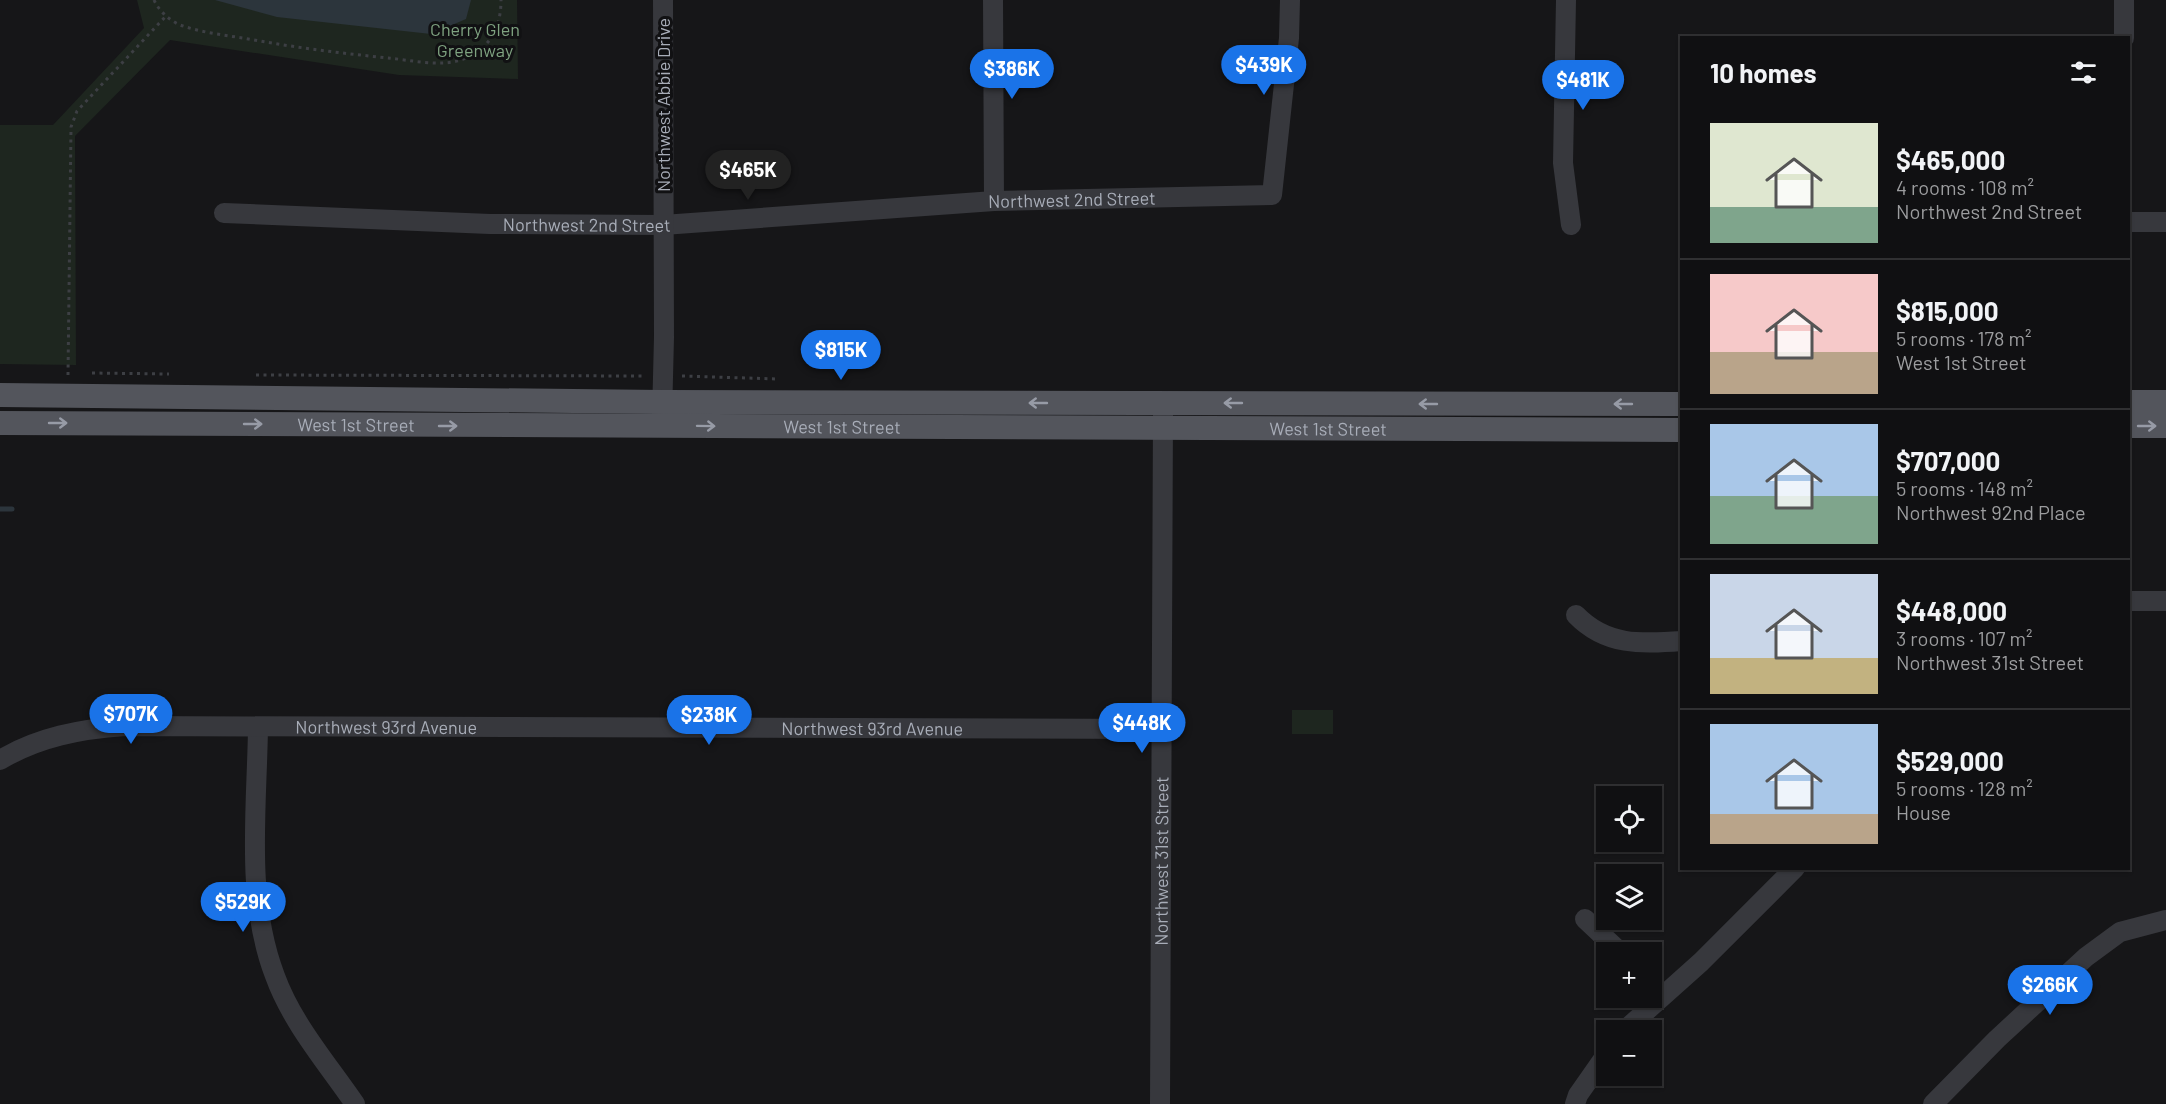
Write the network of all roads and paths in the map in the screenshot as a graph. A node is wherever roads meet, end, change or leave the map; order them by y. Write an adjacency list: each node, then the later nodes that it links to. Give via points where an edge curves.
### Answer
1 (154, 0): 8 (path)
2 (501, 0): 8 (path, via 494,36 459,61 295,48 215,34 179,24)
3 (663, 0): 14 (street, Northwest Abbie Drive)
4 (993, 0): 10 (street)
5 (1290, 0): 10 (street, Northwest 2nd Street, via 1272,195)
6 (1566, 0): 15 (street, via 1563,163)
7 (2124, 0): 9 (street)
8 (166, 16): 16 (path, via 77,111 70,127)
9 (2124, 36)
10 (994, 201): 14 (street, Northwest 2nd Street)
11 (224, 213): 14 (street, Northwest 2nd Street, via 490,224)
12 (2130, 222): 13 (street)
13 (2166, 222)
14 (663, 225): 18 (street, Northwest Abbie Drive)
15 (1571, 225)
16 (68, 376)
17 (0, 395): 18 (main road, West 1st Street)
18 (662, 402): 21 (main road, West 1st Street, one-way to 18); 24 (street, Northwest Abbie Drive)
19 (2130, 402): 20 (main road)
20 (2166, 402)
21 (1162, 403): 22 (main road, West 1st Street, one-way to 21); 27 (street, Northwest 31st Street)
22 (1680, 404)
23 (0, 423): 24 (main road, West 1st Street, one-way to 24)
24 (662, 426): 27 (main road, West 1st Street, one-way to 27)
25 (2130, 426): 26 (main road, one-way to 26)
26 (2166, 426)
27 (1163, 428): 28 (main road, West 1st Street); 34 (street, Northwest 31st Street)
28 (1680, 430)
29 (2130, 601): 30 (street)
30 (2166, 601)
31 (1576, 615): 32 (street, via 1596,632 1627,643)
32 (1680, 641)
33 (258, 727): 34 (street, Northwest 93rd Avenue); 35 (street, Northwest 93rd Avenue, via 95,728 51,738); 44 (street, via 256,881 265,947 291,1009)
34 (1161, 729): 45 (street, Northwest 31st Street)
35 (0, 760)
36 (1793, 870): 40 (street, via 1701,962)
37 (1585, 918): 39 (street)
38 (2166, 920): 47 (street, via 2120,932 2086,957)
39 (1610, 942)
40 (1662, 986)
41 (1643, 1008): 42 (street)
42 (1633, 1020)
43 (1596, 1069): 46 (street)
44 (355, 1104)
45 (1160, 1104)
46 (1575, 1104)
47 (1933, 1104)

